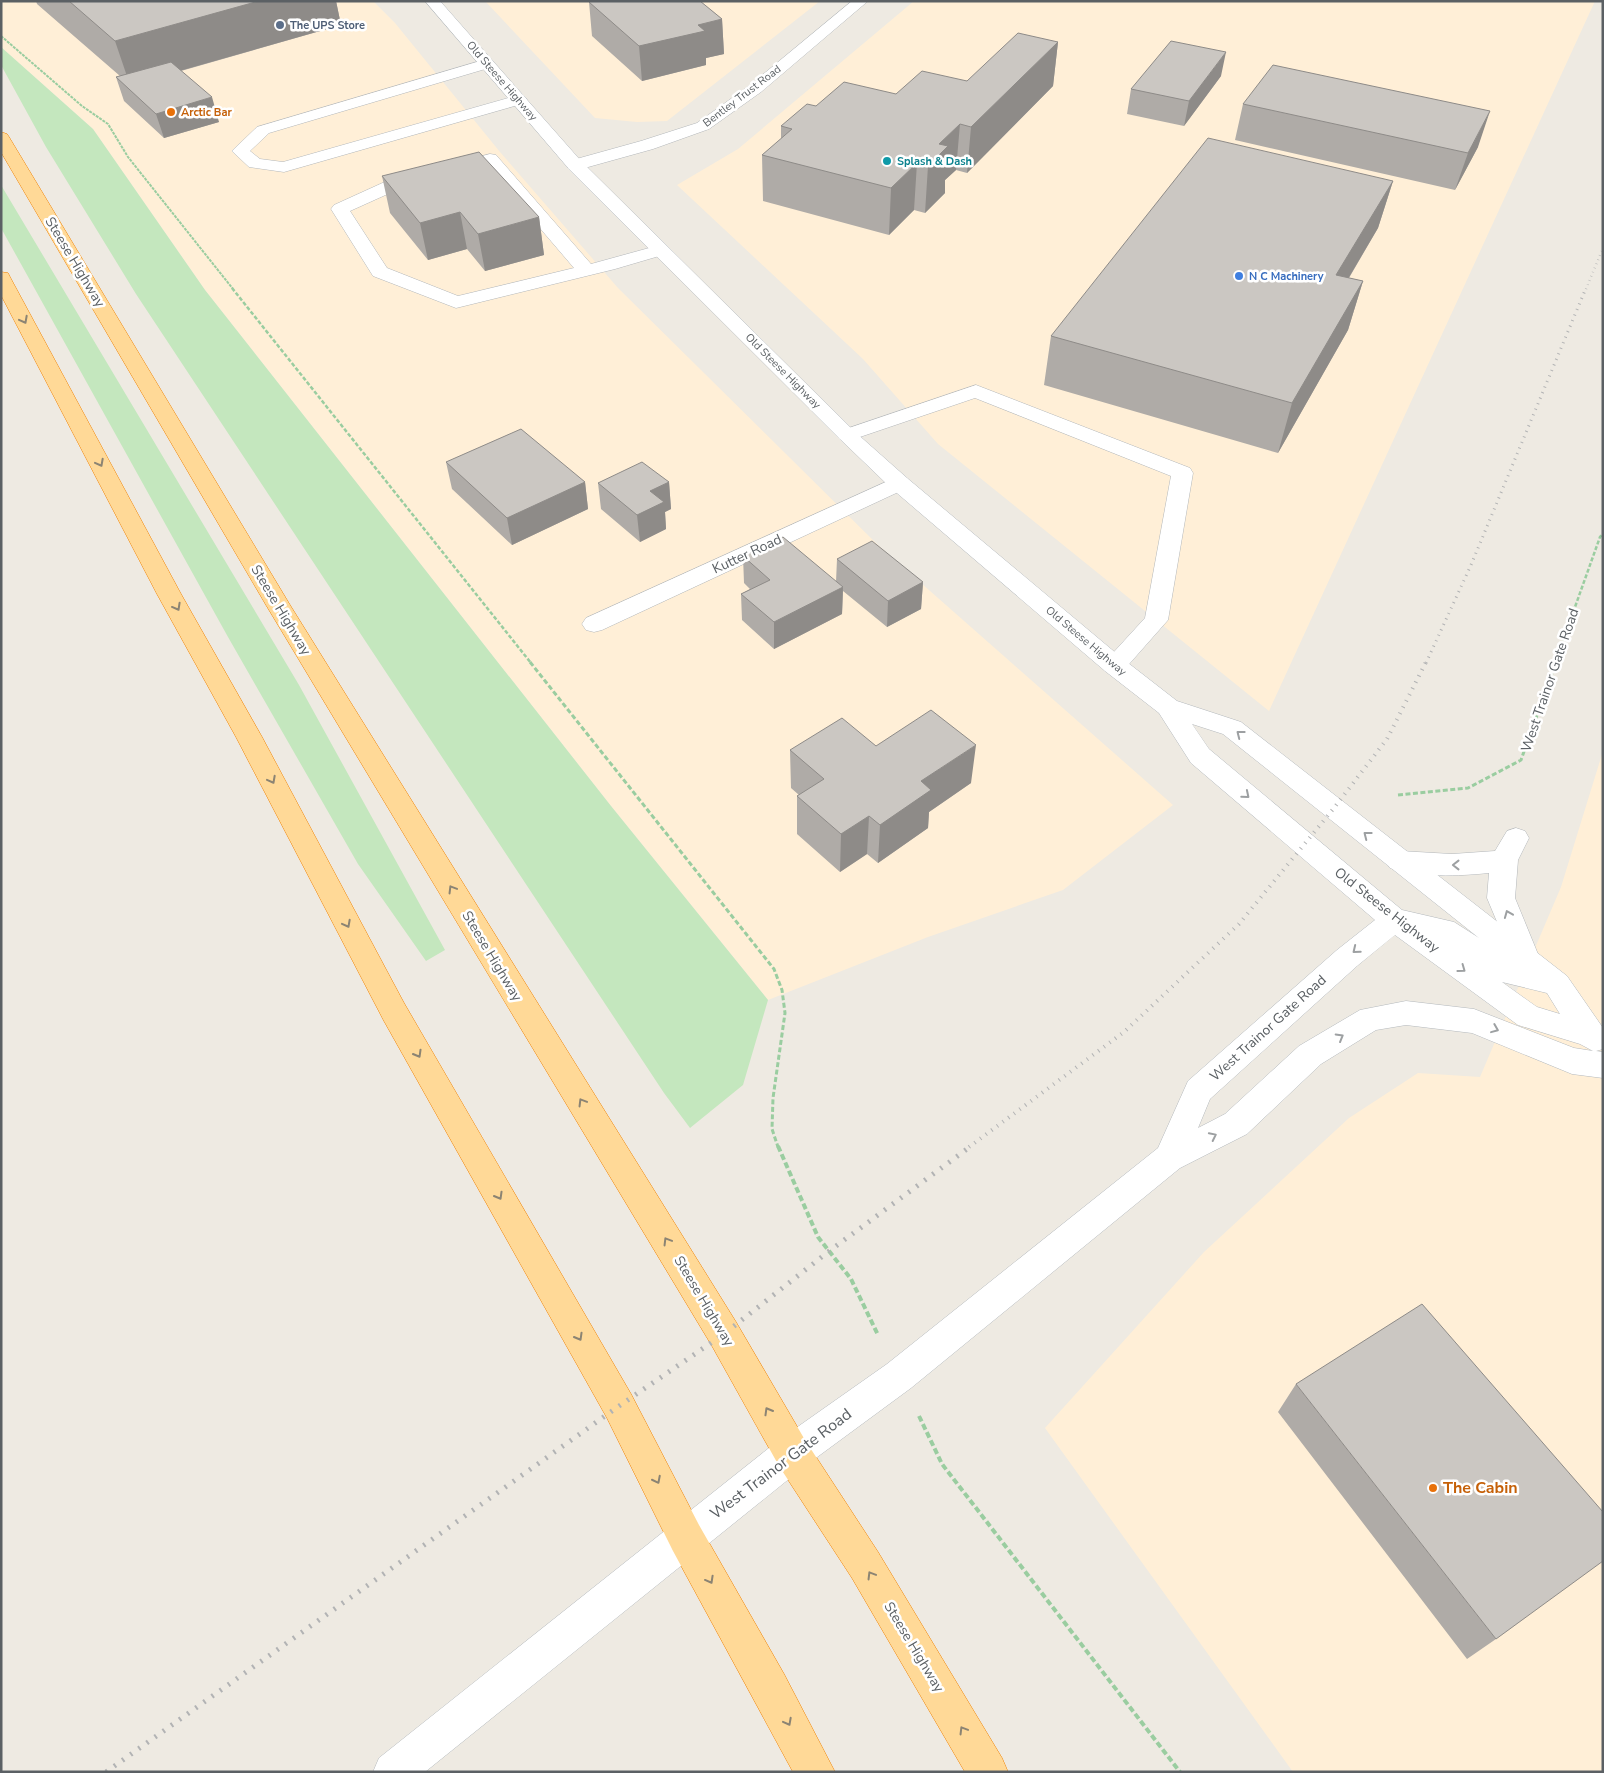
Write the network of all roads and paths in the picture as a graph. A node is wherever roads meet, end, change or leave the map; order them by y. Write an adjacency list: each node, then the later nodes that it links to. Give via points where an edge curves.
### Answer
1 (432, 1): 4 (main road, Old Steese Highway)
2 (861, 1): 7 (main road, Bentley Trust Road, via 703,126)
3 (1, 36): 25 (path, via 82,106 108,124 128,157 774,969 782,990 785,1012 772,1098 772,1129 782,1159 818,1237)
4 (487, 64): 5 (main road, Old Steese Highway); 5 (main road, via 263,130 240,150 255,163 284,167)
5 (519, 100): 7 (main road, Old Steese Highway)
6 (1, 137): 26 (highway, Steese Highway, one-way to 6, via 724,1334 278,605)
7 (575, 165): 8 (main road, Old Steese Highway)
8 (660, 250): 9 (main road); 11 (main road, Old Steese Highway)
9 (586, 270): 9 (main road, via 456,302 380,272 340,210 394,184 490,159)
10 (1, 277): 28 (highway, one-way to 28, via 394,1012 619,1406)
11 (847, 435): 12 (main road, Old Steese Highway); 15 (main road, via 976,391 1182,474 1156,620)
12 (899, 483): 14 (main road, Kutter Road); 15 (main road, Old Steese Highway)
13 (1603, 534): 17 (path, West Trainor Gate Road, via 1521,760 1468,788)
14 (594, 624)
15 (1114, 665): 16 (main road, Old Steese Highway)
16 (1168, 707): 18 (main road, Old Steese Highway, one-way to 16, via 1232,728); 19 (main road, Old Steese Highway, one-way to 19, via 1200,756)
17 (1398, 796)
18 (1400, 861): 20 (main road, Old Steese Highway); 20 (main road, one-way to 18, via 1501,898 1510,849 1482,865)
19 (1394, 920): 21 (main road, via 1444,930 1508,972); 22 (main road, Old Steese Highway, one-way to 22, via 1528,1016); 24 (main road, West Trainor Gate Road, one-way to 24, via 1199,1090)
20 (1526, 959): 21 (main road, Old Steese Highway)
21 (1557, 984): 22 (main road, Old Steese Highway)
22 (1596, 1040)
23 (1603, 1065): 24 (main road, West Trainor Gate Road, one-way to 23, via 1236,1124 1310,1055 1370,1019 1406,1013 1474,1020 1572,1061)
24 (1169, 1158): 26 (main road, West Trainor Gate Road, via 899,1376)
25 (855, 1288)
26 (792, 1453): 28 (main road, West Trainor Gate Road); 31 (highway, Steese Highway, one-way to 26, via 865,1565)
27 (942, 1464): 32 (path)
28 (686, 1538): 29 (main road, West Trainor Gate Road); 30 (highway, one-way to 30)
29 (393, 1772)
30 (815, 1772)
31 (988, 1772)
32 (1180, 1772)

